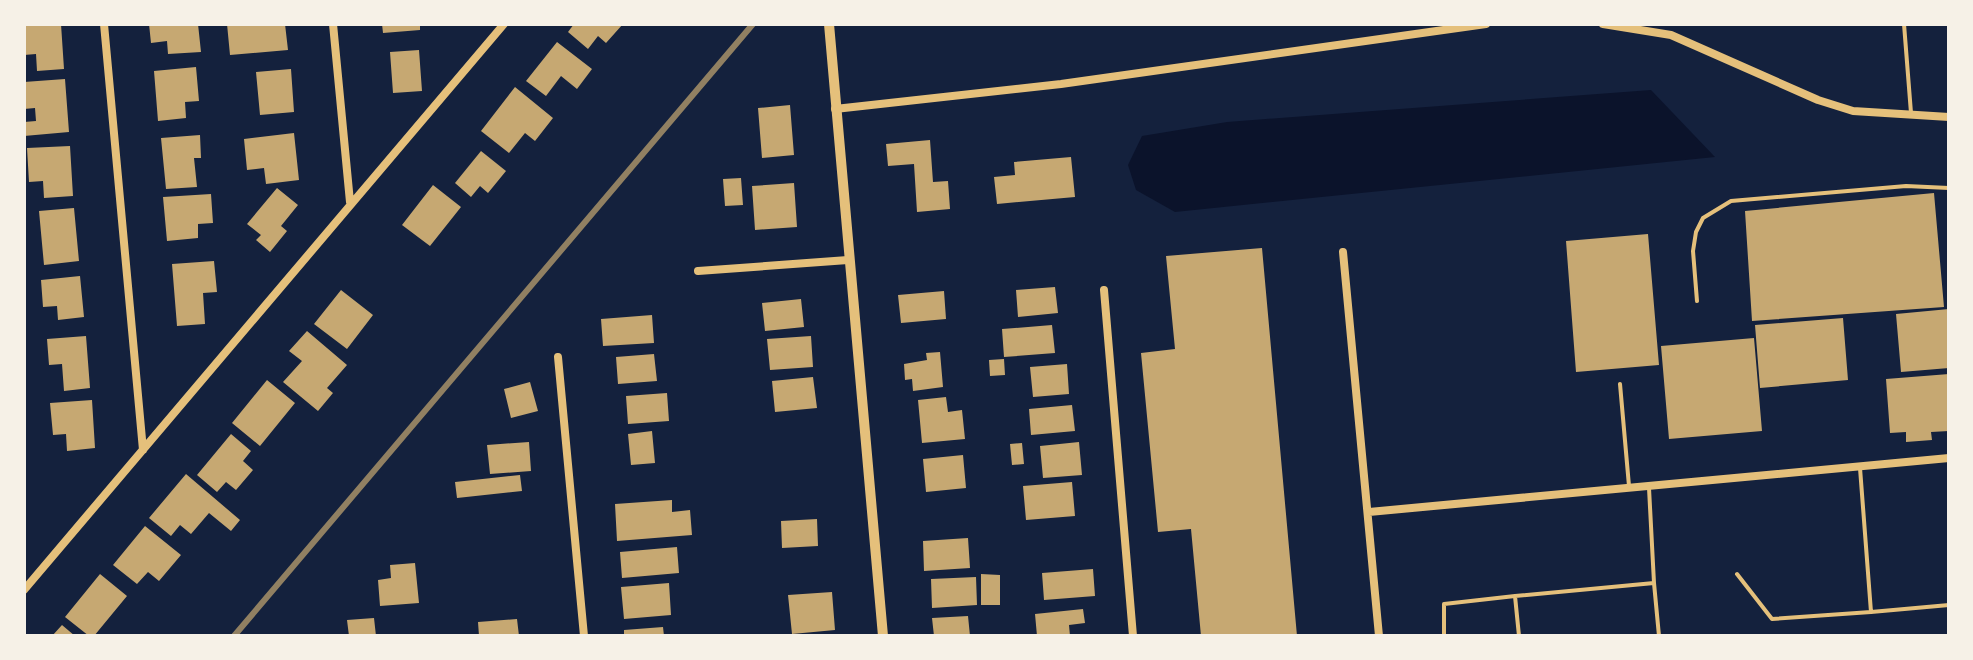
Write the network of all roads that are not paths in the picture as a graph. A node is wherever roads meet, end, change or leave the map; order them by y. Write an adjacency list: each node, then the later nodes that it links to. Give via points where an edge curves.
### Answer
1 (104, 24): 23 (street)
2 (333, 24): 15 (street)
3 (504, 24): 15 (street)
4 (829, 24): 11 (street)
5 (1486, 24): 9 (street)
6 (1603, 24): 10 (street)
7 (1670, 24): 10 (lane)
8 (1904, 24): 12 (lane)
9 (1467, 26): 11 (street, via 1061,84)
10 (1671, 35): 12 (street, via 1818,100 1853,111)
11 (835, 109): 17 (street)
12 (1911, 116): 13 (street)
13 (1949, 117)
14 (1949, 188): 20 (lane, via 1906,186 1731,201 1703,218 1696,232)
15 (350, 202): 23 (street)
16 (1343, 252): 28 (street)
17 (848, 260): 18 (street); 36 (street)
18 (698, 271)
19 (1104, 290): 37 (street)
20 (1697, 301)
21 (558, 357): 35 (street)
22 (1620, 384): 27 (lane)
23 (143, 450): 31 (street)
24 (1949, 458): 25 (street)
25 (1859, 466): 26 (street); 34 (lane)
26 (1648, 486): 27 (street); 30 (lane)
27 (1630, 488): 28 (street)
28 (1369, 512): 38 (street)
29 (1737, 574): 34 (lane, via 1772,619)
30 (1654, 583): 32 (lane); 41 (lane)
31 (24, 590)
32 (1515, 596): 39 (lane, via 1444,604); 40 (lane)
33 (1949, 605): 34 (lane)
34 (1871, 612)
35 (584, 636)
36 (883, 636)
37 (1133, 636)
38 (1379, 636)
39 (1444, 636)
40 (1519, 636)
41 (1659, 636)

